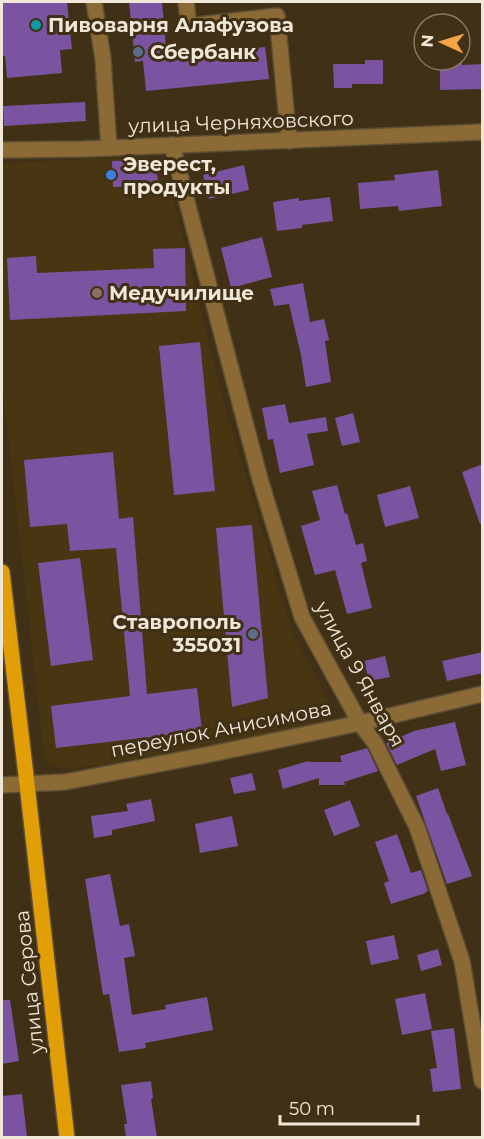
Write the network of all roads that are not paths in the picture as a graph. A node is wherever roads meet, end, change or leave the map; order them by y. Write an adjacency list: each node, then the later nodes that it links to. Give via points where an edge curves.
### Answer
1 (94, 2): 6 (street, via 103,59)
2 (186, 2): 4 (street, via 189,26 277,16)
3 (483, 132): 4 (street, улица Черняховского)
4 (289, 141): 5 (street, улица Черняховского)
5 (172, 145): 6 (street, улица Черняховского); 10 (street, улица 9 Января, via 260,479 302,617)
6 (109, 148): 7 (street, улица Черняховского)
7 (2, 150)
8 (2, 572): 11 (main road, улица Серова)
9 (483, 694): 10 (street, переулок Анисимова)
10 (360, 723): 11 (street, переулок Анисимова, via 65,782); 13 (street, улица 9 Января, via 375,743 417,827 462,961)
11 (27, 784): 12 (street, переулок Анисимова); 14 (main road, улица Серова)
12 (2, 785)
13 (483, 1081)
14 (67, 1137)

